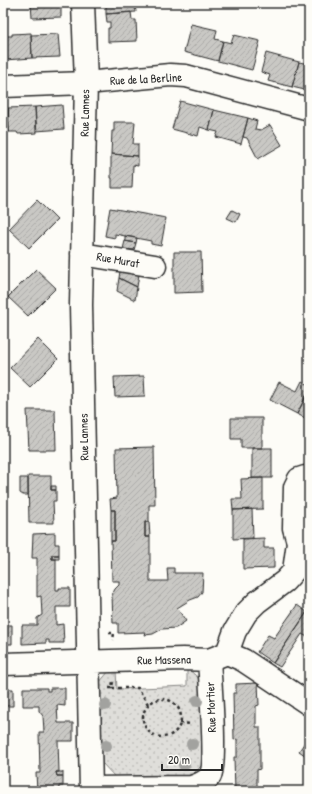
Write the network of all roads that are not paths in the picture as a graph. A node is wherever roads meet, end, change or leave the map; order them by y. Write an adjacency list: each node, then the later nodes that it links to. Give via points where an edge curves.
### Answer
1 (83, 3): 2 (street, Rue Lannes)
2 (86, 82): 3 (street, Rue de la Berline); 4 (street, Rue de la Berline, via 186,76); 5 (street, Rue Lannes)
3 (3, 86)
4 (309, 109)
5 (82, 254): 6 (street, Rue Murat); 10 (street, Rue Lannes, via 81,313)
6 (155, 266)
7 (309, 477): 8 (street, via 299,479 295,487 294,528)
8 (304, 540): 9 (street, via 294,571 246,613)
9 (218, 656): 10 (street, Rue Massena); 12 (street, Rue Massena, via 243,660); 13 (street, Rue Mortier, via 211,688 211,775 204,782 192,787)
10 (89, 662): 11 (street, Rue Massena); 13 (street, Rue Lannes)
11 (3, 664)
12 (309, 704)
13 (91, 790)

